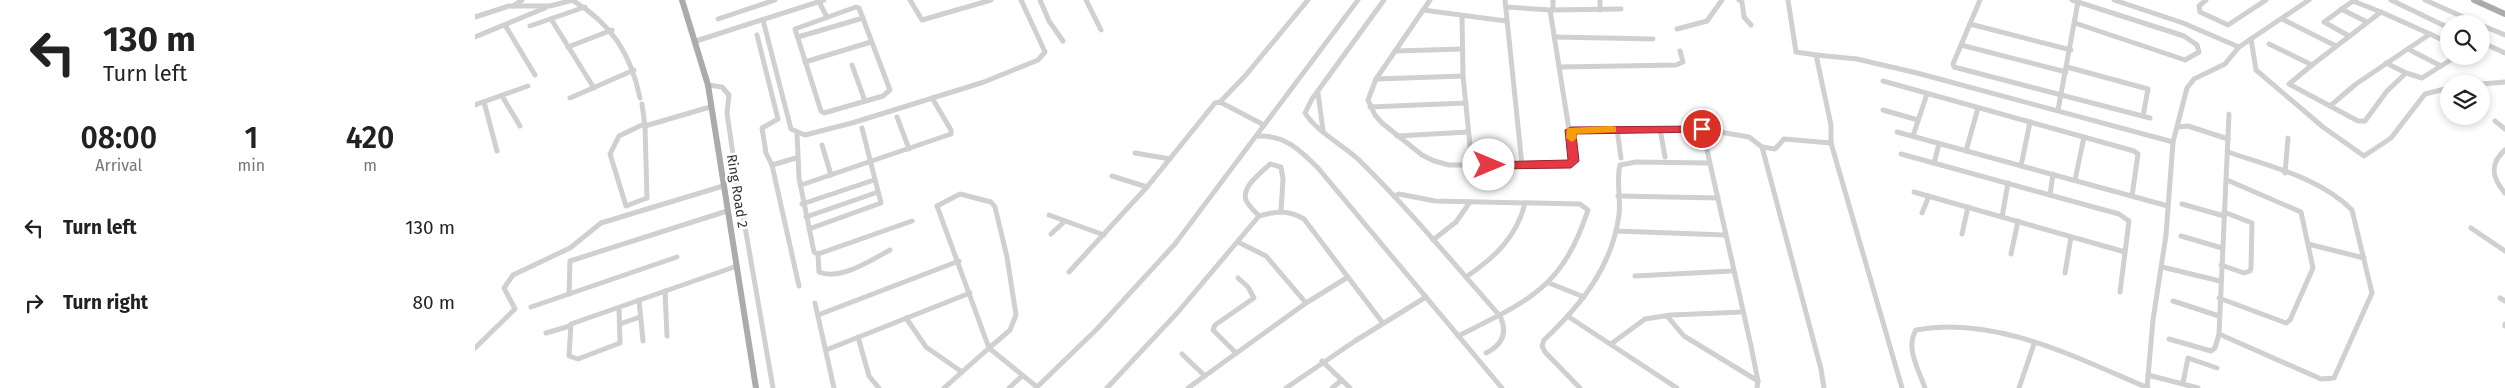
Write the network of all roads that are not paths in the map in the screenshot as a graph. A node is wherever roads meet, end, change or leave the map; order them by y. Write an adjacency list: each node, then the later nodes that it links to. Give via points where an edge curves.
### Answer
1 (522, 0): 33 (street)
2 (573, 0): 34 (street); 35 (street)
3 (682, 0): 75 (main road, Ring Road 2)
4 (775, 0): 51 (street)
5 (910, 0): 6 (street, via 922,20)
6 (991, 0)
7 (1021, 0): 116 (street, via 1044,55 983,82)
8 (1040, 0): 76 (street)
9 (1086, 0): 64 (street)
10 (1308, 0): 119 (street, via 1235,89)
11 (1359, 0): 137 (street)
12 (1384, 0): 110 (street)
13 (1430, 0): 39 (street)
14 (1505, 0): 36 (street)
15 (1553, 0): 40 (street)
16 (1599, 0): 41 (street)
17 (1722, 0): 62 (street, via 1707,21)
18 (1739, 0): 59 (street, via 1743,17)
19 (1788, 0): 90 (street, via 1796,52)
20 (1981, 0): 56 (street)
21 (2072, 0): 31 (street)
22 (2114, 0): 83 (street, via 2138,5)
23 (2206, 0): 24 (street, via 2199,6 2199,12 2228,25)
24 (2266, 0)
25 (2309, 0): 49 (street)
26 (2391, 0): 57 (street)
27 (2425, 0): 44 (street)
28 (2474, 0): 32 (main road)
29 (822, 1): 30 (street); 47 (street)
30 (809, 2): 52 (street)
31 (2078, 2): 55 (street); 55 (street, via 2184,36 2197,45 2199,52 2185,60)
32 (2483, 2): 43 (main road)
33 (513, 6): 34 (street); 46 (street)
34 (550, 6): 58 (street)
35 (585, 7): 50 (street); 63 (street)
36 (1506, 7): 40 (street); 53 (street)
37 (1621, 9): 41 (street)
38 (2341, 9): 42 (street, via 2355,0); 54 (street); 68 (street, via 2324,22)
39 (1423, 10): 45 (street); 85 (street)
40 (1551, 10): 41 (street); 71 (street)
41 (1600, 10)
42 (2381, 12): 54 (street); 65 (street)
43 (2505, 14)
44 (2459, 15)
45 (1462, 16): 53 (street); 86 (street)
46 (475, 17)
47 (827, 17): 48 (street, via 856,7); 70 (street, via 797,27)
48 (863, 18): 70 (street); 77 (street)
49 (2282, 18): 74 (street); 80 (street)
50 (551, 19): 60 (street); 82 (street)
51 (718, 19)
52 (763, 20): 75 (street); 148 (street, via 784,106 791,129)
53 (1506, 21): 176 (street)
54 (2367, 22): 68 (street)
55 (2075, 23): 87 (street)
56 (1970, 24): 79 (street); 87 (street)
57 (2440, 24)
58 (505, 25): 69 (street); 100 (street)
59 (1751, 25)
60 (530, 26)
61 (2490, 28): 67 (street)
62 (1677, 29)
63 (612, 30): 82 (street); 97 (street)
64 (1101, 30)
65 (2430, 34): 72 (street); 84 (street)
66 (757, 35): 175 (street, via 778,119 762,128 766,153)
67 (2505, 35)
68 (2349, 36): 80 (street)
69 (475, 37)
70 (798, 37): 91 (street)
71 (1555, 37): 73 (street); 96 (street)
72 (2440, 38)
73 (1653, 39)
74 (2251, 39): 83 (street); 109 (street, via 2256,70 2323,127 2364,156 2391,138 2425,94)
75 (696, 41): 106 (main road, Ring Road 2)
76 (1063, 41)
77 (871, 42): 91 (street); 117 (street, via 890,90 883,96)
78 (2269, 44): 94 (street)
79 (1961, 45): 98 (street); 112 (street, via 1953,64 1957,68)
80 (2337, 46): 94 (street)
81 (2490, 46): 89 (street)
82 (568, 47): 108 (street)
83 (2239, 47): 139 (street, via 2225,64 2193,79 2187,88)
84 (2408, 49): 92 (street); 95 (street)
85 (1395, 50): 86 (street); 102 (street)
86 (1462, 50): 101 (street)
87 (2071, 50): 98 (street)
88 (1679, 51): 96 (street, via 1683,62 1676,66)
89 (2505, 52)
90 (1816, 55): 128 (street, via 1857,59); 157 (street, via 1831,125)
91 (805, 62): 117 (street, via 821,111 829,112)
92 (2386, 63): 99 (street); 123 (street)
93 (852, 65): 117 (street)
94 (2312, 65): 123 (street, via 2289,84)
95 (2441, 66): 99 (street, via 2422,78)
96 (1560, 67): 145 (street)
97 (633, 70): 108 (street); 115 (street)
98 (2067, 70): 112 (street); 130 (street, via 2149,89)
99 (2406, 73): 123 (street, via 2387,91 2364,122)
100 (535, 75)
101 (1463, 76): 102 (street); 120 (street)
102 (1376, 79): 125 (street, via 1369,100)
103 (1883, 82): 111 (street)
104 (2505, 82): 105 (street)
105 (2490, 83)
106 (707, 85): 124 (main road, Ring Road 2); 300 (street, via 722,87 730,98 727,110 736,175)
107 (528, 86): 113 (street)
108 (593, 88): 114 (street)
109 (2440, 90)
110 (1318, 93): 144 (street); 144 (street, via 1305,113 1311,123)
111 (1927, 94): 126 (street); 133 (street)
112 (2062, 95): 128 (street); 130 (street)
113 (503, 96): 118 (street); 138 (street)
114 (570, 98)
115 (640, 98)
116 (932, 98): 148 (street, via 819,132); 161 (street, via 952,132)
117 (865, 101)
118 (484, 102): 122 (street); 163 (street)
119 (1219, 102): 137 (street); 171 (street, via 1213,105)
120 (1466, 103): 125 (street); 146 (street)
121 (642, 104): 136 (street)
122 (475, 105)
123 (2329, 106)
124 (711, 107): 136 (street); 188 (main road, Ring Road 2)
125 (1371, 107): 150 (street)
126 (1978, 108): 135 (street); 164 (street)
127 (1883, 110): 133 (street)
128 (2058, 110): 156 (street)
129 (2229, 114): 154 (street)
130 (2143, 116): 132 (street)
131 (897, 117): 161 (street)
132 (2150, 118)
133 (1918, 120): 151 (street)
134 (2495, 121): 143 (street)
135 (2030, 122): 152 (street); 178 (street)
136 (645, 125): 136 (street, via 619,136 610,154 626,206 647,198)
137 (1264, 125): 149 (street)
138 (521, 126)
139 (2179, 127): 154 (street, via 2188,126); 156 (street)
140 (862, 128): 172 (street)
141 (1617, 129): 142 (street); 145 (street); 170 (street)
142 (1661, 129): 160 (street, via 1702,129 1741,135 1755,140); 168 (street)
143 (2505, 129)
144 (1323, 130): 194 (street, via 1358,159)
145 (1571, 130): 176 (street, via 1574,161 1571,164)
146 (1468, 132): 150 (street); 177 (street)
147 (1897, 132): 151 (street)
148 (797, 133): 169 (street)
149 (1258, 136): 255 (street, via 1279,136 1305,156); 305 (street, via 1175,244 1097,329)
150 (1396, 136): 177 (street, via 1434,161)
151 (1913, 136): 158 (street)
152 (2084, 137): 184 (street); 197 (street, via 2137,153)
153 (2288, 138): 179 (street)
154 (2228, 139): 165 (street)
155 (1705, 141): 173 (street)
156 (2173, 142): 203 (street)
157 (1831, 143): 160 (street, via 1784,139 1775,149); 314 (street)
158 (1939, 144): 164 (street); 174 (street)
159 (821, 145): 181 (street)
160 (1761, 147): 313 (street)
161 (909, 149): 172 (street)
162 (2505, 150): 192 (street, via 2493,161 2492,168 2495,181)
163 (497, 151)
164 (1966, 151): 178 (street)
165 (2228, 152): 179 (street); 185 (street)
166 (1135, 153): 171 (street)
167 (1901, 154): 174 (street)
168 (1665, 157)
169 (796, 158): 175 (street); 187 (street)
170 (1621, 158)
171 (1170, 159): 189 (street)
172 (869, 162): 181 (street); 183 (street)
173 (1709, 163): 195 (street, via 1620,165); 198 (street)
174 (1934, 163): 186 (street)
175 (773, 164): 249 (street)
176 (1523, 165): 177 (street)
177 (1472, 166)
178 (2021, 166): 180 (street)
179 (2285, 173): 235 (street, via 2345,201 2352,210)
180 (2053, 174): 184 (street); 193 (street)
181 (831, 175): 187 (street)
182 (1111, 176): 189 (street)
183 (874, 180): 190 (street); 201 (street)
184 (2075, 180): 197 (street)
185 (2227, 180): 208 (street); 227 (street, via 2299,210)
186 (2008, 183): 193 (street); 212 (street)
187 (801, 185): 201 (street)
188 (723, 186): 205 (main road, Ring Road 2); 283 (street, via 601,223 570,248 513,275 504,288 515,309)
189 (1147, 187): 222 (street)
190 (878, 192): 211 (street); 217 (street, via 881,203)
191 (1913, 192): 196 (street)
192 (2505, 193)
193 (2050, 194): 231 (street, via 2126,218 2129,222)
194 (1394, 196): 199 (street); 225 (street)
195 (1618, 196): 198 (street); 218 (street)
196 (1929, 196): 204 (street); 207 (street)
197 (2132, 196): 203 (street)
198 (1718, 198): 220 (street)
199 (1470, 202): 200 (street); 225 (street, via 1457,222)
200 (1525, 202): 243 (street, via 1521,220 1507,243 1487,264); 248 (street, via 1580,204 1589,210 1582,234)
201 (802, 204): 211 (street)
202 (2182, 204): 208 (street)
203 (2168, 206): 239 (street)
204 (1968, 207): 212 (street); 221 (street)
205 (727, 211): 238 (main road, Ring Road 2); 252 (street, via 570,261)
206 (1281, 211): 210 (street); 210 (street, via 1281,167 1270,164 1251,182 1245,195); 245 (street, via 1304,219)
207 (1923, 213)
208 (2224, 214): 228 (street); 237 (street, via 2252,223 2251,268 2244,273)
209 (1049, 215): 214 (street)
210 (1259, 216): 226 (street)
211 (806, 217): 217 (street)
212 (2002, 217): 215 (street)
213 (912, 221): 232 (street)
214 (1065, 221): 219 (street); 222 (street)
215 (2018, 221): 223 (street); 233 (street)
216 (2471, 228): 230 (street)
217 (809, 229): 232 (street, via 814,252)
218 (1616, 231): 220 (street); 254 (street, via 1606,267)
219 (1051, 234)
220 (1725, 234): 240 (street)
221 (1962, 234)
222 (1104, 235): 241 (street)
223 (2071, 236): 231 (street); 242 (street)
224 (2181, 236): 228 (street)
225 (1433, 240): 243 (street)
226 (1238, 242): 260 (street, via 1266,256); 306 (street)
227 (2308, 244): 235 (street); 256 (street, via 2312,274 2286,323)
228 (2222, 248): 237 (street)
229 (890, 250): 232 (street, via 828,276 819,272)
230 (2505, 251)
231 (2125, 252): 251 (street)
232 (818, 254)
233 (2011, 254)
234 (677, 257): 252 (street)
235 (2364, 258): 275 (street, via 2372,293 2335,378 2321,379)
236 (959, 261): 253 (street); 264 (street); 284 (street, via 937,206 960,194 991,202 1004,244 1016,315 1009,330)
237 (2221, 265): 247 (street)
238 (737, 266): 250 (street); 299 (main road, Ring Road 2)
239 (2161, 267): 247 (street); 292 (street)
240 (1732, 270): 244 (street); 263 (street)
241 (1069, 272)
242 (2065, 273)
243 (1466, 276): 265 (street)
244 (1635, 276)
245 (1348, 277): 260 (street); 271 (street)
246 (1238, 278): 286 (street, via 1254,298 1215,325 1213,330)
247 (2220, 281): 256 (street)
248 (1549, 283): 254 (street); 265 (street, via 1530,299)
249 (799, 286)
250 (665, 291): 257 (street); 276 (street)
251 (2121, 292)
252 (569, 294): 261 (street)
253 (970, 294): 270 (street); 284 (street)
254 (1584, 297): 269 (street)
255 (1426, 298): 271 (street); 277 (street)
256 (2219, 298): 267 (street)
257 (639, 300): 262 (street); 268 (street)
258 (2173, 301): 267 (street)
259 (815, 302): 264 (street)
260 (1306, 303): 286 (street)
261 (531, 307)
262 (619, 308): 272 (street); 273 (street)
263 (1742, 312): 266 (street); 297 (street)
264 (817, 314): 285 (street)
265 (1500, 316): 277 (street); 288 (street, via 1505,324 1504,335 1498,348)
266 (1667, 316): 281 (street, via 1645,319); 297 (street, via 1685,336)
267 (2219, 316): 275 (street)
268 (640, 317): 272 (street); 280 (street)
269 (1569, 317): 281 (street); 311 (street, via 1544,340 1542,346)
270 (906, 318): 278 (street); 291 (street, via 926,347)
271 (1383, 322): 289 (street)
272 (620, 324): 273 (street, via 620,343 578,359 569,356)
273 (570, 326): 274 (street)
274 (546, 333)
275 (2219, 334): 279 (street, via 2211,351)
276 (667, 336)
277 (1458, 336): 310 (street)
278 (858, 337): 285 (street); 302 (street, via 869,376)
279 (2169, 339)
280 (643, 341)
281 (1611, 344): 312 (street)
282 (2034, 344): 315 (street, via 1977,328 1924,327 1916,330 1910,339); 316 (street); 317 (street)
283 (475, 348)
284 (989, 348): 291 (street); 293 (street)
285 (826, 350): 301 (street)
286 (1235, 353): 294 (street)
287 (1182, 354): 294 (street)
288 (1486, 354)
289 (1322, 361): 295 (street); 307 (street)
290 (2217, 368): 296 (street, via 2188,358)
291 (962, 372): 303 (street)
292 (2148, 375): 296 (street); 317 (street)
293 (1022, 376): 304 (street); 305 (street)
294 (1205, 376): 298 (street)
295 (1342, 380): 308 (street); 309 (street)
296 (2183, 383): 318 (street)
297 (1757, 385)
298 (1193, 387)
299 (756, 388)
300 (773, 388)
301 (834, 388)
302 (879, 388)
303 (944, 388)
304 (1009, 388)
305 (1036, 388)
306 (1107, 388)
307 (1286, 388)
308 (1332, 388)
309 (1350, 388)
310 (1502, 388)
311 (1580, 388)
312 (1677, 388)
313 (1824, 388)
314 (1902, 388)
315 (1925, 388)
316 (2019, 388)
317 (2148, 388)
318 (2198, 388)

